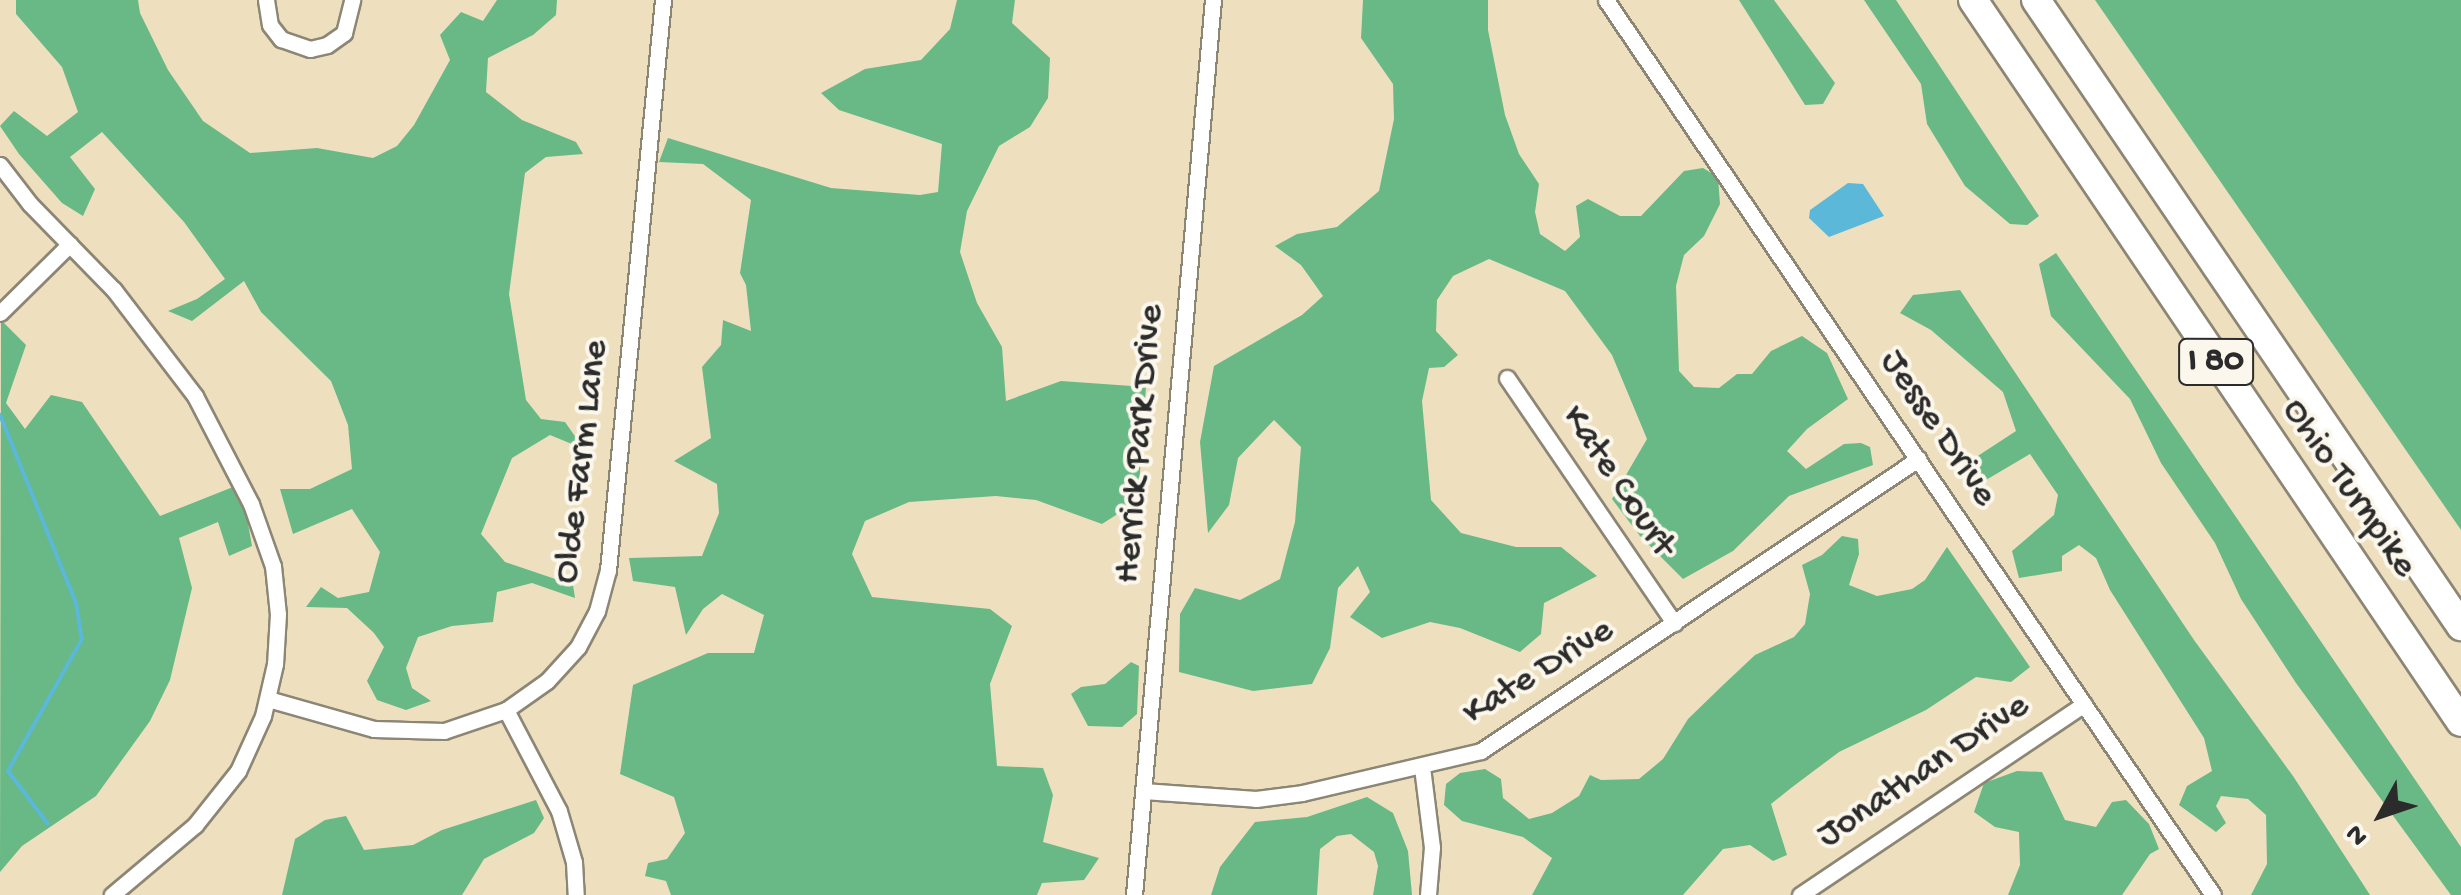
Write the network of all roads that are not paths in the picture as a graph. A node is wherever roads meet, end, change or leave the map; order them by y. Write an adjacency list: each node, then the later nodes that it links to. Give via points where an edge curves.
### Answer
1 (266, 0): 2 (street, via 270,25 282,39 310,49 344,33)
2 (352, 0)
3 (663, 0): 17 (street, Olde Farm Lane, via 602,596 561,668)
4 (1213, 0): 20 (street, Herrick Park Drive)
5 (1606, 0): 12 (street, Jesse Drive)
6 (1973, 0): 18 (highway, Ohio Turnpike / I 80)
7 (2036, 0): 14 (highway, Ohio Turnpike / I 80)
8 (0, 165): 9 (street)
9 (70, 244): 10 (street); 15 (street, via 161,348 251,504 272,566 278,614)
10 (0, 313)
11 (1507, 378): 13 (street, Kate Court)
12 (1918, 459): 13 (street, Kate Drive); 16 (street, Jesse Drive)
13 (1674, 623): 19 (street, Kate Drive, via 1510,736 1459,759)
14 (2461, 626)
15 (268, 700): 17 (street, Olde Farm Lane, via 398,732 444,730); 21 (street, via 238,771 216,801)
16 (2084, 704): 25 (street, Jonathan Drive); 26 (street, Jesse Drive)
17 (506, 710): 22 (street, via 559,811)
18 (2461, 722)
19 (1422, 766): 20 (street, Kate Drive, via 1256,799); 24 (street, via 1432,847)
20 (1143, 791): 23 (street, Herrick Park Drive)
21 (112, 895)
22 (576, 895)
23 (1134, 895)
24 (1428, 895)
25 (1800, 895)
26 (2213, 895)

